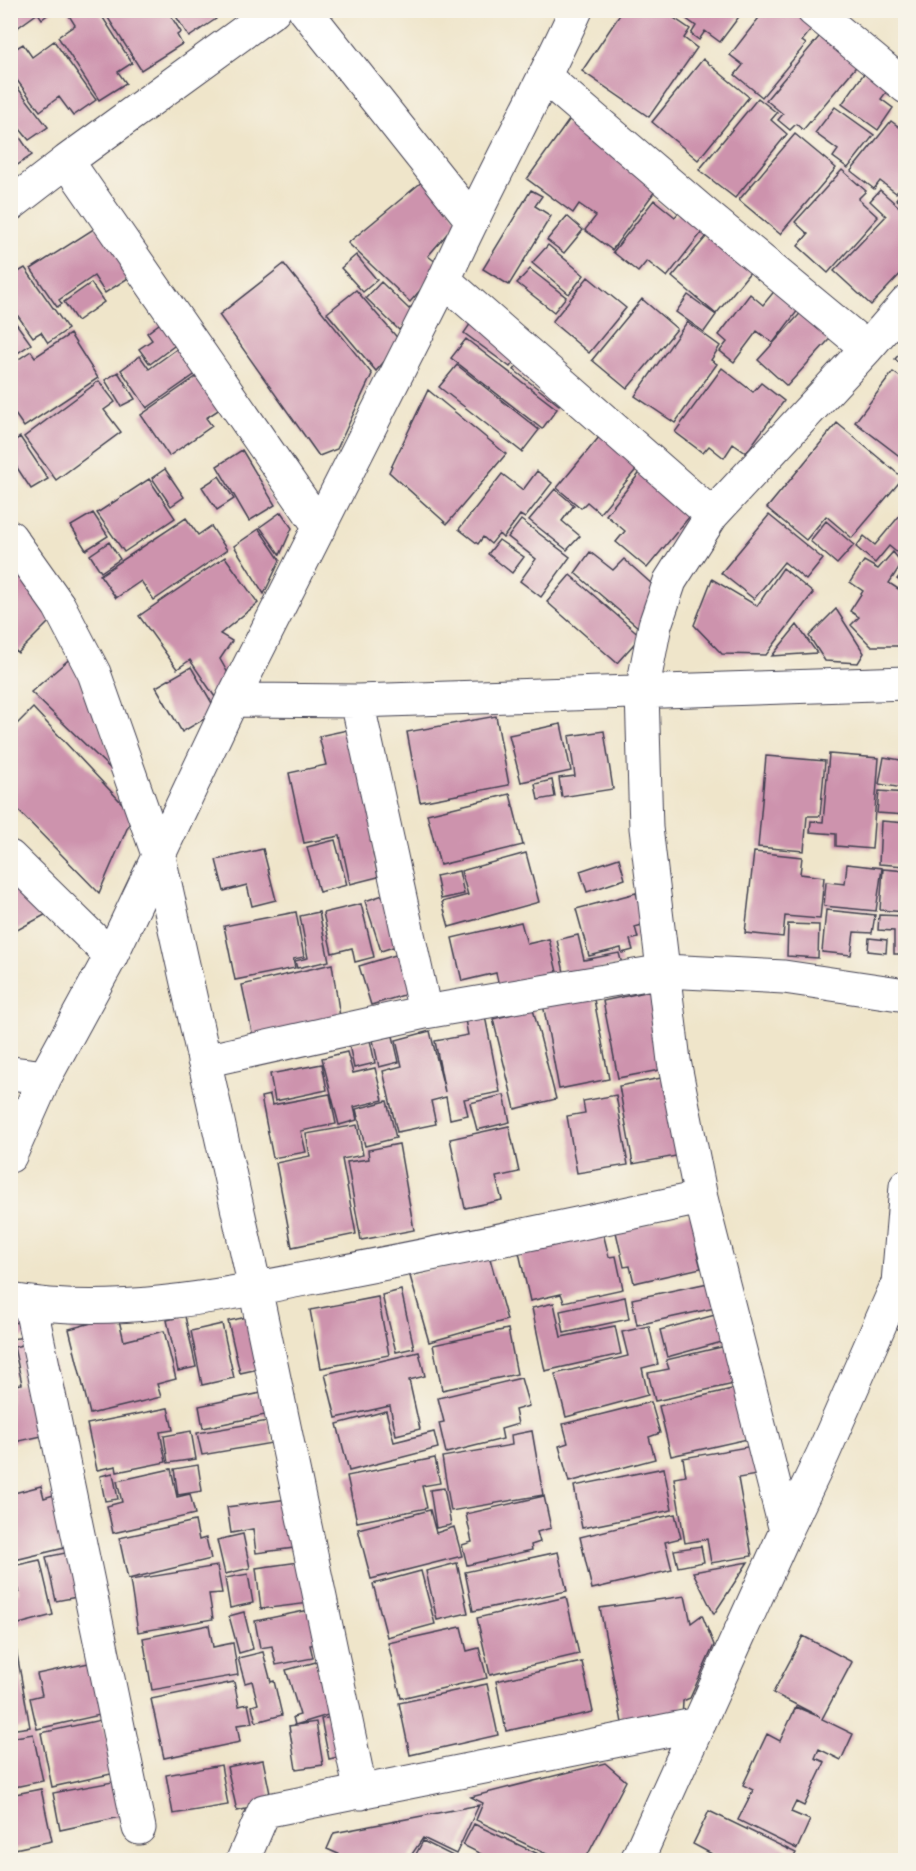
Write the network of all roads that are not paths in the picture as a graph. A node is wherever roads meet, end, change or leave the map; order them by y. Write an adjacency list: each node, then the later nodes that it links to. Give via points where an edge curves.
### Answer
1 (274, 10): 7 (street)
2 (305, 10): 9 (street)
3 (576, 10): 5 (street)
4 (813, 10): 6 (street)
5 (545, 77): 9 (street); 12 (street)
6 (906, 87)
7 (67, 161): 8 (street); 14 (street)
8 (10, 205)
9 (471, 219): 10 (street)
10 (444, 280): 13 (street); 14 (street)
11 (906, 303): 12 (street)
12 (867, 348): 13 (street)
13 (712, 515): 17 (street, via 670,581 655,625)
14 (320, 527): 18 (street)
15 (10, 537): 21 (street, via 59,606 94,673)
16 (906, 683): 17 (street)
17 (642, 692): 19 (street); 23 (street, via 646,828)
18 (232, 700): 19 (street); 21 (street)
19 (357, 701): 25 (street)
20 (10, 857): 22 (street)
21 (159, 857): 22 (street); 26 (street)
22 (111, 956): 28 (street)
23 (664, 970): 24 (street, via 784,977); 25 (street); 31 (street, via 674,1061)
24 (906, 995)
25 (424, 1012): 26 (street)
26 (204, 1061): 33 (street)
27 (10, 1073): 28 (street)
28 (45, 1077): 29 (street)
29 (10, 1156)
30 (906, 1186): 32 (street)
31 (701, 1198): 33 (street); 35 (street)
32 (902, 1283): 35 (street)
33 (255, 1288): 34 (street, via 151,1305 92,1307); 37 (street)
34 (20, 1301): 38 (street)
35 (786, 1531): 36 (street)
36 (699, 1724): 37 (street); 39 (street)
37 (361, 1792): 40 (street, via 264,1811)
38 (139, 1828)
39 (648, 1853)
40 (243, 1860)

